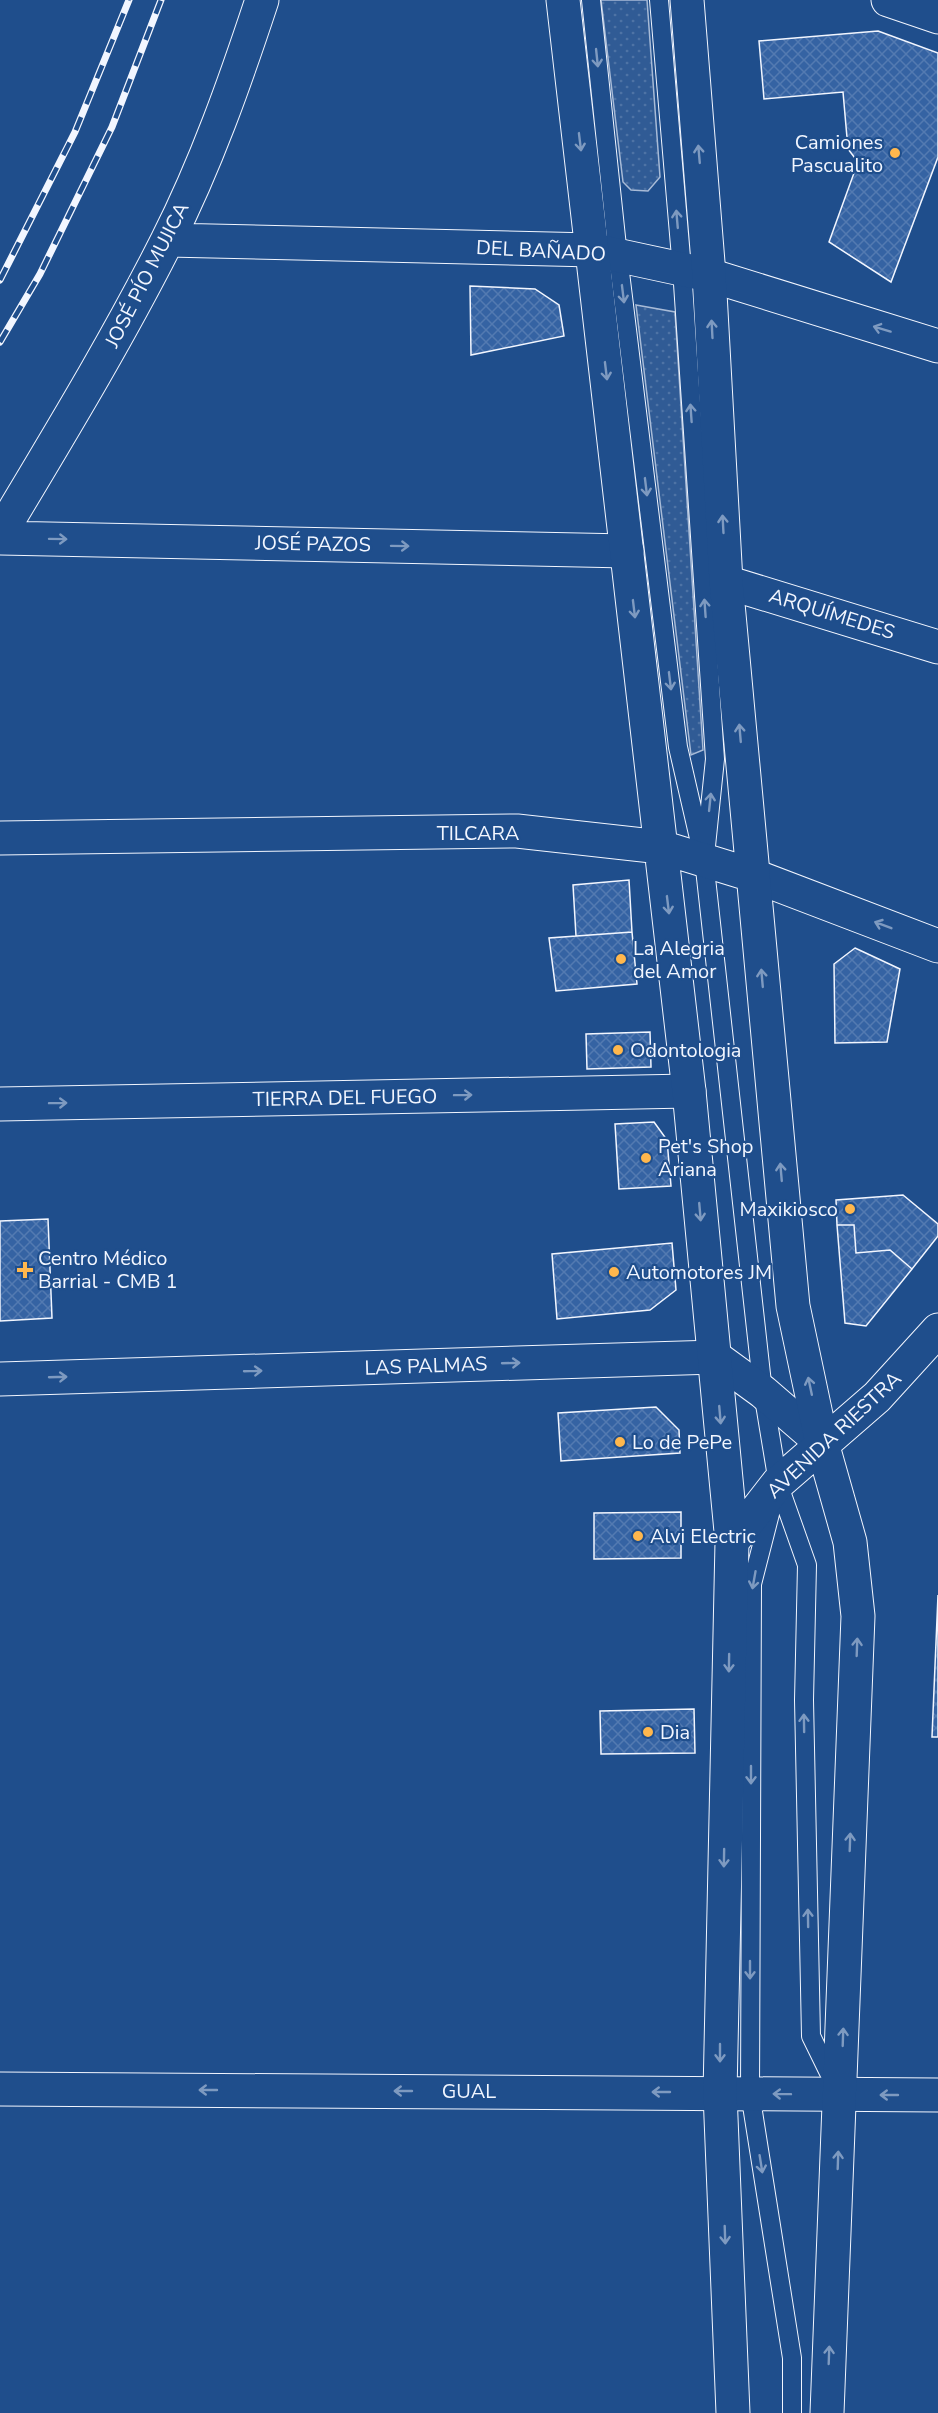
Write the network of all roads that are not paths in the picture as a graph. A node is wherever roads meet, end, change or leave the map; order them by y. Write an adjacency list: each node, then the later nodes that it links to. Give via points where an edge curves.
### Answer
1 (262, 0): 8 (street, JOSÉ PÍO MUJICA, via 228,103)
2 (563, 0): 9 (street, one-way to 9)
3 (591, 0): 9 (lane, one-way to 9)
4 (659, 0): 10 (lane, one-way to 4)
5 (687, 0): 10 (street, one-way to 5)
6 (888, 0): 7 (street)
7 (938, 17)
8 (168, 240): 9 (street, DEL BAÑADO); 12 (street, JOSÉ PÍO MUJICA, via 97,373)
9 (605, 253): 10 (street, DEL BAÑADO); 13 (street, one-way to 13); 18 (lane, one-way to 18, via 678,747)
10 (695, 272): 11 (street, DEL BAÑADO, one-way to 10); 14 (street, one-way to 10); 18 (lane, one-way to 10, via 715,759)
11 (938, 346)
12 (0, 536): 13 (street, JOSÉ PAZOS, one-way to 13)
13 (627, 551): 17 (street, one-way to 17)
14 (726, 582): 15 (street, ARQUÍMEDES); 19 (street, one-way to 14)
15 (938, 647)
16 (0, 838): 17 (street, TILCARA, via 517,831)
17 (661, 847): 18 (street, TILCARA); 21 (street, one-way to 21)
18 (704, 860): 19 (street, TILCARA); 26 (lane)
19 (752, 875): 20 (street, TILCARA, one-way to 19); 27 (street, one-way to 19, via 793,1306)
20 (938, 946)
21 (689, 1091): 22 (street, TIERRA DEL FUEGO, one-way to 21); 24 (street, one-way to 24)
22 (0, 1104)
23 (938, 1330): 27 (street, AVENIDA RIESTRA, via 877,1397)
24 (715, 1357): 25 (street, LAS PALMAS, one-way to 24); 26 (street); 29 (street, one-way to 29)
25 (0, 1379)
26 (763, 1392): 27 (street); 28 (lane)
27 (822, 1443): 28 (street, AVENIDA RIESTRA); 32 (street, one-way to 27, via 858,1616 850,1542)
28 (778, 1483): 29 (street, AVENIDA RIESTRA); 31 (lane, one-way to 31, via 752,1584); 32 (lane, one-way to 28, via 811,2036 804,1700 807,1565)
29 (732, 1542): 31 (street, one-way to 31)
30 (0, 2090): 31 (street, GUAL, one-way to 30)
31 (735, 2093): 32 (street, GUAL, one-way to 31); 34 (street, one-way to 34); 35 (lane, one-way to 35, via 792,2358)
32 (840, 2095): 33 (street, GUAL, one-way to 32); 36 (street, one-way to 32)
33 (938, 2095)
34 (733, 2413)
35 (792, 2413)
36 (827, 2413)

